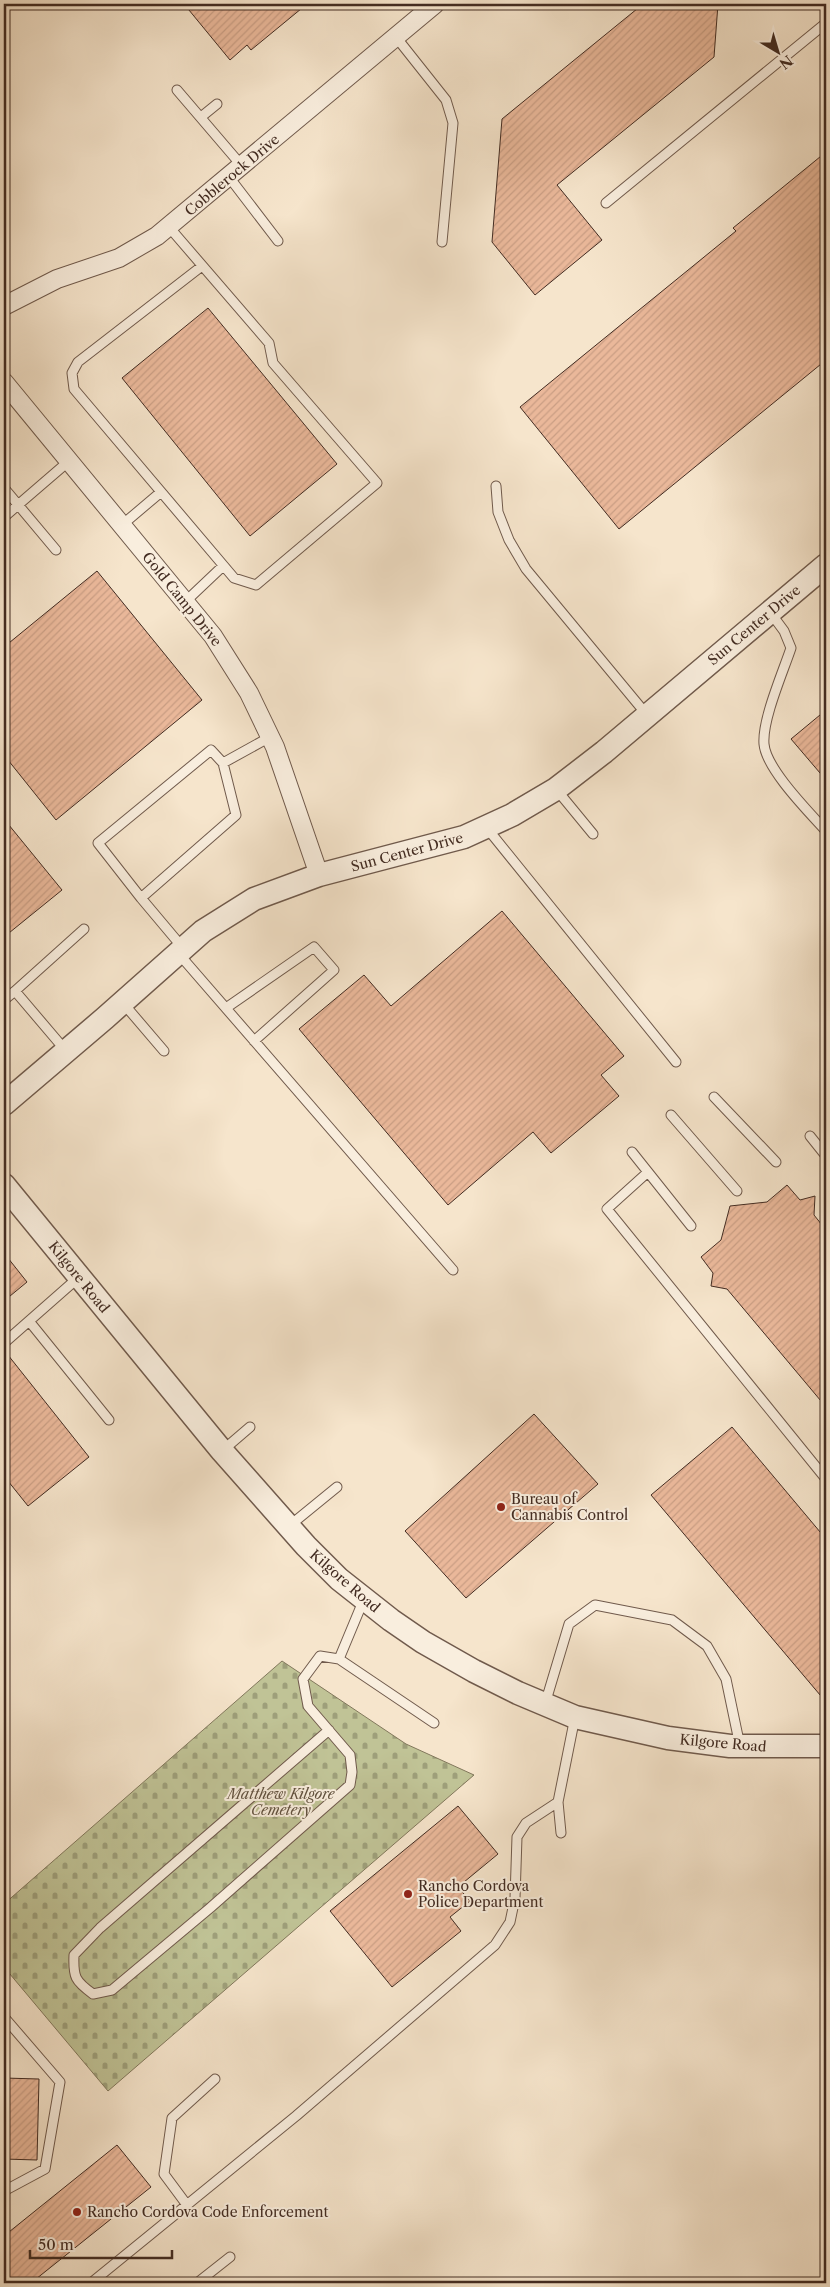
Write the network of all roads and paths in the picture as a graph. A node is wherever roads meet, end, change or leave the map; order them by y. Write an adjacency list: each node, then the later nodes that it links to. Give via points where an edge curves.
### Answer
1 (435, 4): 3 (street, Cobblerock Drive)
2 (826, 23): 9 (lane)
3 (396, 37): 7 (street, Cobblerock Drive); 12 (lane, via 446,100 453,123)
4 (177, 90): 6 (lane)
5 (217, 104): 6 (lane)
6 (201, 117): 7 (lane)
7 (242, 166): 8 (street, Cobblerock Drive)
8 (229, 177): 10 (street, Cobblerock Drive); 11 (lane)
9 (606, 203)
10 (169, 227): 13 (lane); 14 (street, Cobblerock Drive, via 119,258 36,288)
11 (278, 241)
12 (442, 242)
13 (202, 266): 19 (lane, via 78,362 72,373 74,390); 25 (lane, via 269,343 273,363 377,483 256,585 234,578)
14 (4, 306)
15 (4, 382): 16 (street, Gold Camp Drive)
16 (69, 461): 20 (lane); 22 (street, Gold Camp Drive)
17 (496, 486): 28 (lane, via 498,512 526,569)
18 (4, 488): 20 (lane)
19 (161, 492): 22 (lane); 25 (lane)
20 (18, 505): 21 (lane); 23 (lane)
21 (4, 516)
22 (122, 525): 26 (street, Gold Camp Drive)
23 (56, 550)
24 (826, 565): 27 (street, Sun Center Drive)
25 (223, 566): 26 (lane)
26 (185, 602): 29 (street, Gold Camp Drive, via 213,636 249,694)
27 (770, 612): 28 (street, Sun Center Drive); 33 (lane, via 784,631 791,648 766,724 764,744 768,762)
28 (647, 715): 31 (street, Sun Center Drive)
29 (270, 737): 30 (lane); 35 (street, Gold Camp Drive)
30 (223, 763): 36 (lane, via 236,815); 36 (lane, via 211,750 98,843)
31 (556, 788): 32 (street, Sun Center Drive); 34 (lane)
32 (486, 827): 35 (street, Sun Center Drive, via 464,837); 46 (lane)
33 (826, 831)
34 (593, 834)
35 (320, 875): 38 (street, Sun Center Drive, via 254,900 203,931)
36 (141, 898): 38 (lane)
37 (84, 929): 39 (lane)
38 (180, 951): 41 (street, Sun Center Drive); 42 (lane)
39 (15, 991): 40 (lane); 44 (lane)
40 (4, 1000)
41 (122, 1003): 44 (street, Sun Center Drive); 45 (lane)
42 (226, 1008): 43 (lane); 43 (lane, via 314,947 334,970)
43 (254, 1041): 58 (lane)
44 (67, 1051): 48 (street, Sun Center Drive)
45 (164, 1051)
46 (676, 1062)
47 (714, 1097): 53 (lane)
48 (4, 1104)
49 (671, 1115): 56 (lane)
50 (810, 1136): 52 (lane)
51 (632, 1152): 54 (lane)
52 (826, 1156)
53 (776, 1162)
54 (648, 1172): 57 (lane); 65 (lane, via 607,1209)
55 (4, 1185): 59 (street, Kilgore Road)
56 (737, 1191)
57 (691, 1226)
58 (452, 1270)
59 (79, 1277): 60 (lane); 64 (street, Kilgore Road)
60 (29, 1321): 61 (lane); 62 (lane)
61 (4, 1343)
62 (108, 1420)
63 (250, 1427): 64 (lane)
64 (222, 1451): 67 (street, Kilgore Road)
65 (826, 1479)
66 (337, 1487): 67 (lane)
67 (288, 1527): 68 (street, Kilgore Road, via 339,1579)
68 (364, 1599): 69 (lane); 70 (street, Kilgore Road, via 423,1642 483,1676)
69 (339, 1659): 72 (lane); 73 (lane, via 320,1656 302,1679 308,1706)
70 (545, 1705): 71 (street, Kilgore Road); 74 (lane, via 569,1624 595,1605 672,1620 707,1646 726,1679)
71 (575, 1718): 74 (street, Kilgore Road, via 668,1738); 76 (lane)
72 (434, 1723)
73 (329, 1730): 73 (lane, via 350,1755 350,1785 112,1990 93,1994 80,1984 73,1973 74,1954)
74 (740, 1746): 75 (street, Kilgore Road)
75 (826, 1746)
76 (558, 1802): 77 (lane); 81 (lane, via 526,1823 517,1837 515,1898 510,1922 495,1945)
77 (561, 1832)
78 (4, 2017): 80 (lane, via 60,2082 45,2169)
79 (215, 2078): 81 (lane, via 172,2118 164,2174)
80 (4, 2192)
81 (187, 2205): 83 (lane)
82 (230, 2257): 84 (lane)
83 (91, 2283)
84 (197, 2283)

